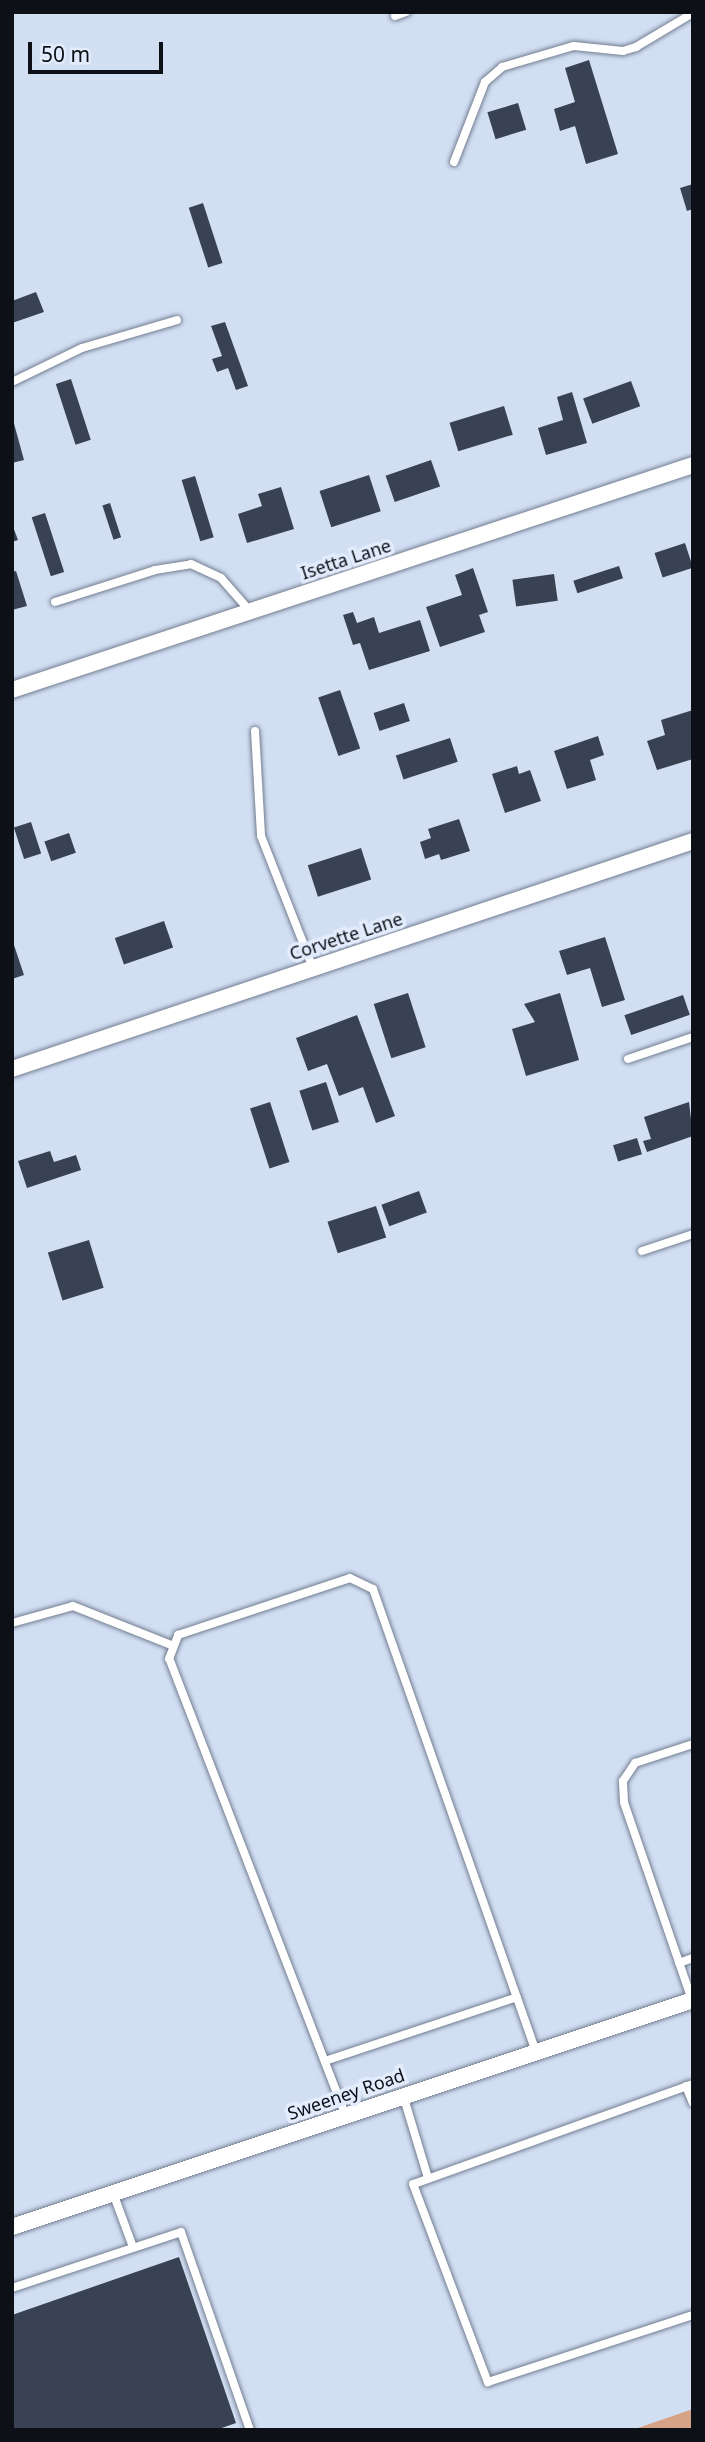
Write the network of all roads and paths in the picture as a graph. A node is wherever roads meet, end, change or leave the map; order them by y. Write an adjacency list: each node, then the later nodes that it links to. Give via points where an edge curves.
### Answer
1 (406, 12): 3 (lane)
2 (693, 13): 4 (lane, via 623,51 574,46 502,67 485,82)
3 (395, 16)
4 (454, 162)
5 (177, 320): 6 (lane, via 82,348)
6 (12, 382)
7 (693, 465): 9 (street, Isetta Lane)
8 (55, 602): 9 (lane, via 155,570 191,564 221,578)
9 (251, 611): 10 (street, Isetta Lane)
10 (12, 690)
11 (256, 731): 13 (lane, via 261,836)
12 (693, 841): 13 (street, Corvette Lane)
13 (313, 968): 16 (street, Corvette Lane)
14 (693, 1037): 15 (lane)
15 (628, 1059)
16 (12, 1069)
17 (693, 1234): 18 (lane)
18 (642, 1251)
19 (12, 1623): 20 (lane, via 73,1606)
20 (171, 1645): 24 (lane, via 178,1634 350,1578 373,1589); 27 (lane, via 169,1659)
21 (693, 1744): 23 (lane, via 635,1763 623,1781 624,1802)
22 (693, 1958): 23 (lane)
23 (680, 1963): 25 (lane)
24 (517, 1997): 26 (lane); 27 (lane)
25 (693, 2000): 26 (street, Sweeney Road)
26 (536, 2051): 29 (street, Sweeney Road)
27 (325, 2061): 31 (lane)
28 (690, 2085): 30 (lane); 32 (lane)
29 (403, 2095): 31 (street, Sweeney Road); 32 (lane)
30 (693, 2104)
31 (345, 2114): 33 (street, Sweeney Road)
32 (428, 2178): 37 (lane, via 413,2184 488,2382)
33 (113, 2193): 34 (street, Sweeney Road); 35 (lane)
34 (12, 2227)
35 (133, 2247): 36 (lane); 38 (lane, via 181,2232)
36 (12, 2288)
37 (693, 2315)
38 (250, 2430)

